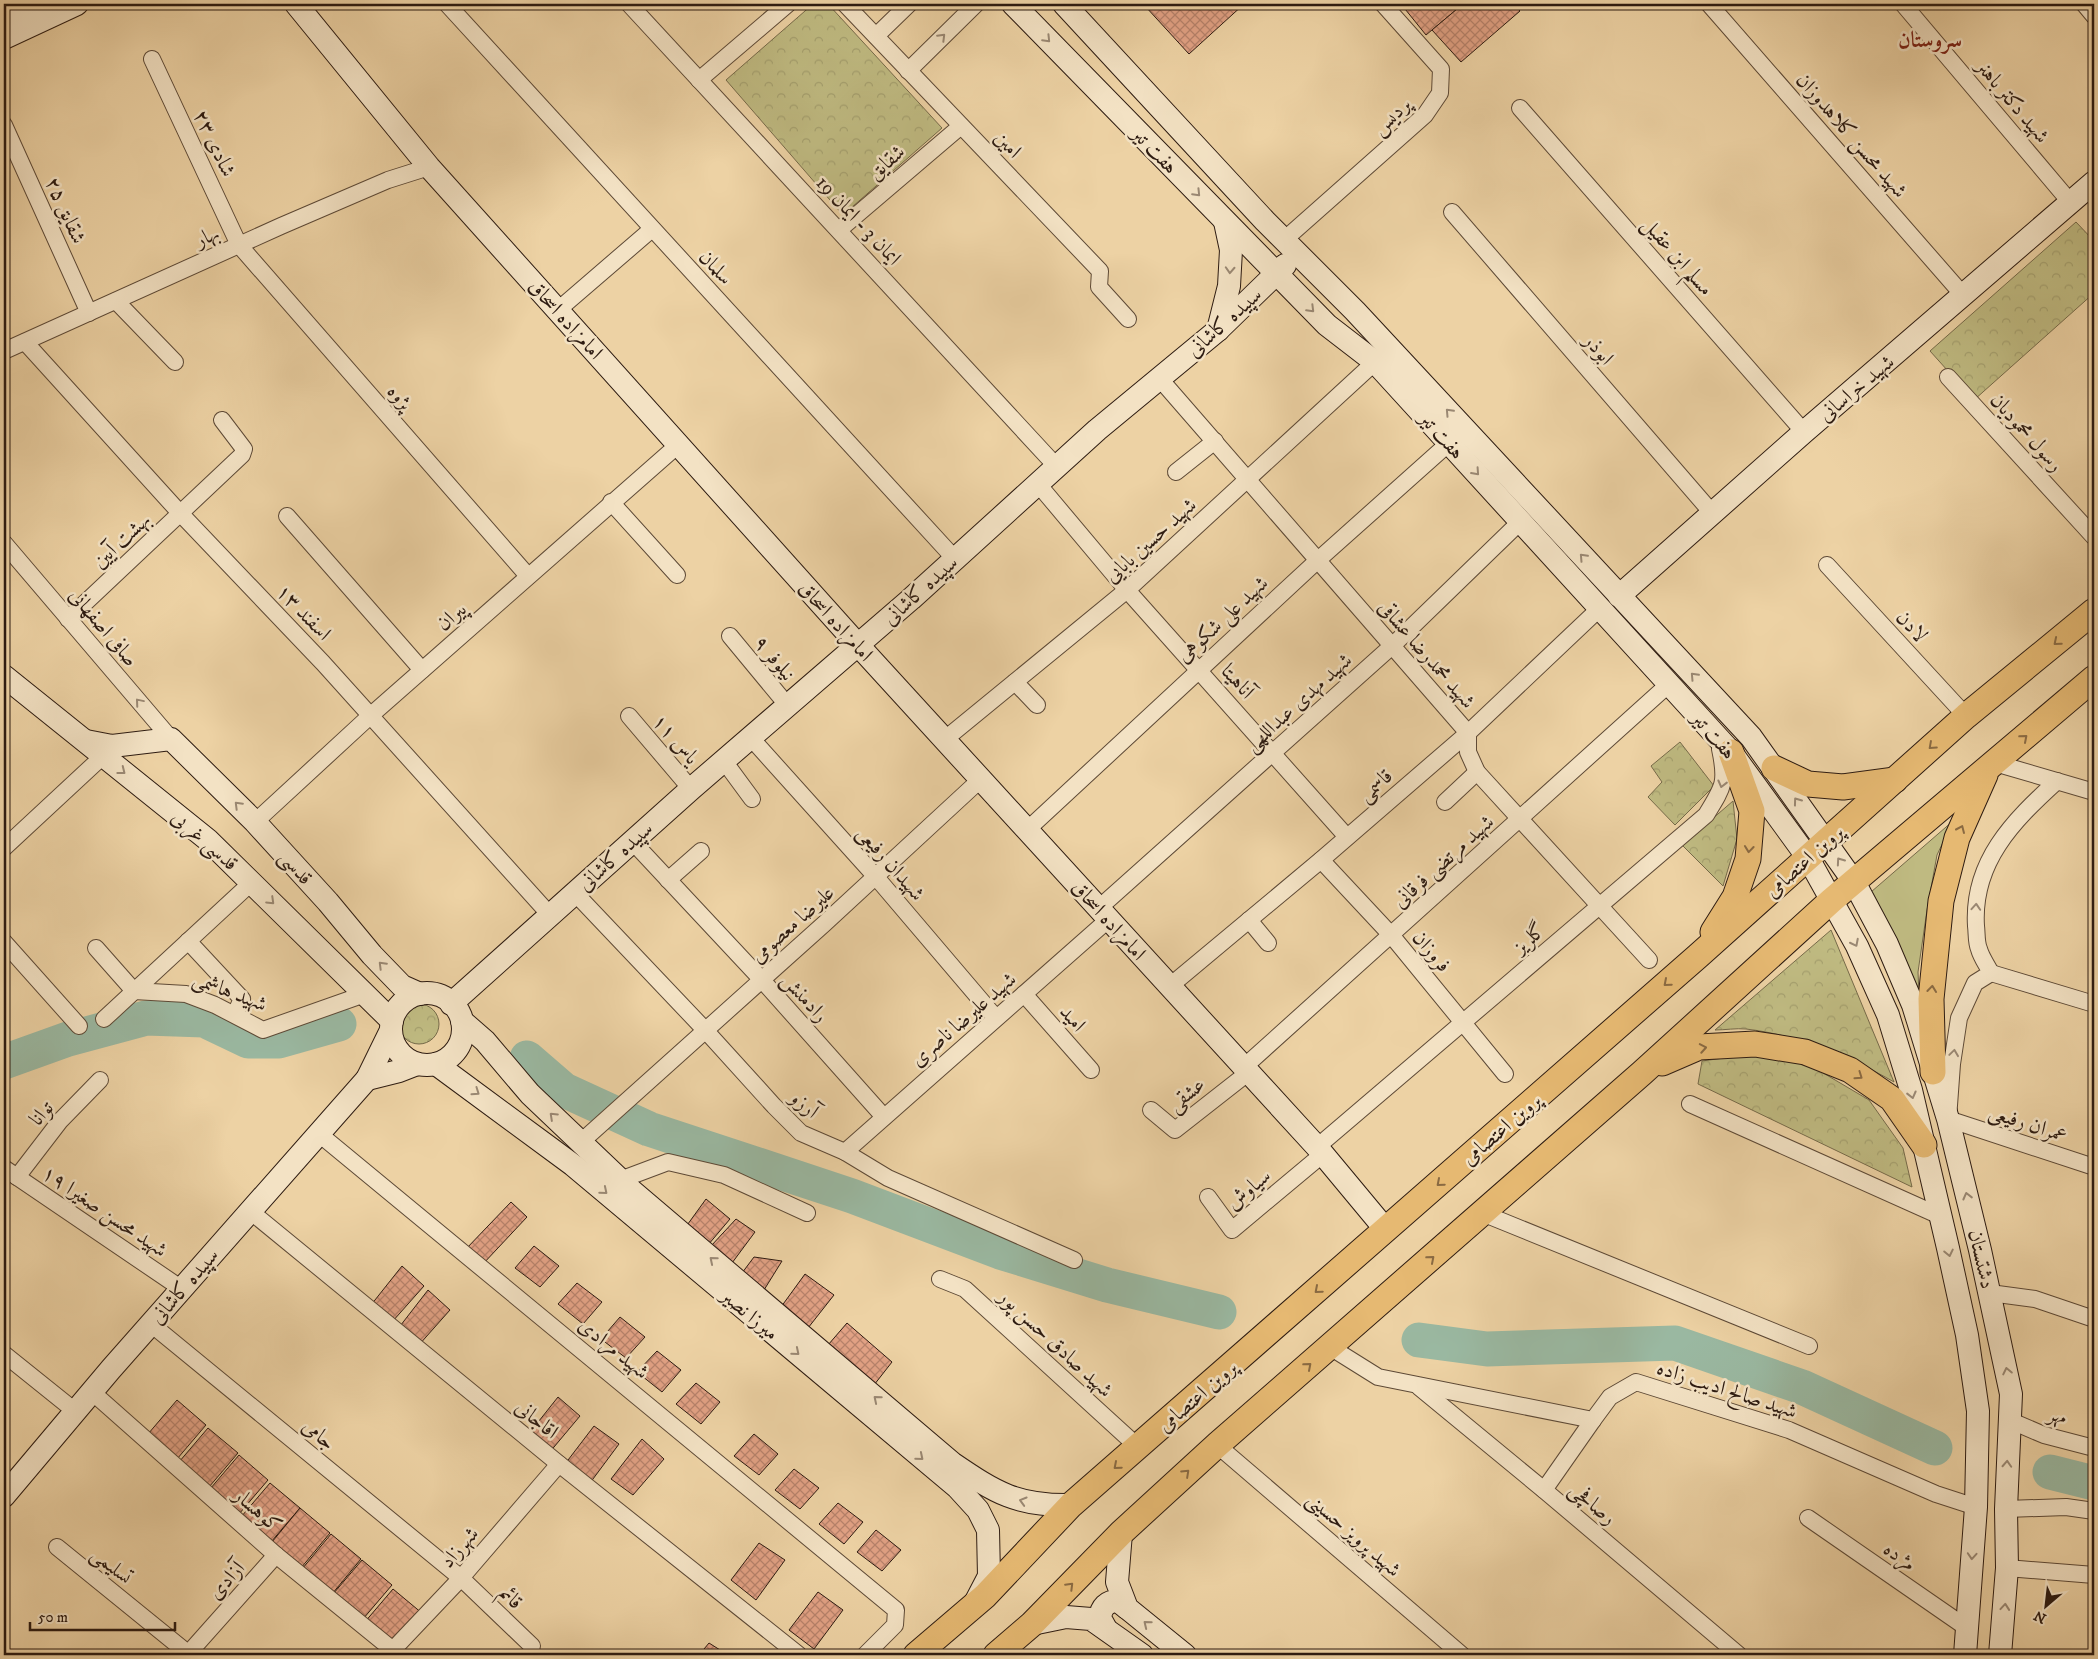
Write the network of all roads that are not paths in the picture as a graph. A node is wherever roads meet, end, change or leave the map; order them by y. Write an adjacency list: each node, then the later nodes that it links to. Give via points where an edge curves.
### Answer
1 (34, 4): 17 (street)
2 (77, 4): 19 (street)
3 (296, 4): 26 (street, امامزاده اسحاق)
4 (447, 4): 31 (street, سلمان)
5 (629, 4): 22 (street, ایمان 3 - ایمان 19)
6 (788, 4): 22 (street)
7 (845, 4): 18 (street, امین)
8 (909, 4): 18 (street)
9 (976, 4): 21 (street, one-way to 9)
10 (1013, 4): 30 (street, هفت تیر, one-way to 30)
11 (1064, 4): 34 (street, هفت تیر)
12 (1383, 4): 34 (street, پردیس, via 1441,69 1440,93 1425,115)
13 (1709, 4): 36 (street, شهید محسن کلاهدوزان)
14 (1903, 4): 28 (street, شهید دکتر باهنر)
15 (2084, 4): 16 (street)
16 (2094, 16)
17 (4, 17)
18 (876, 36): 21 (street, امین)
19 (4, 38)
20 (152, 59): 33 (street, شادی ۲۳)
21 (908, 71): 25 (street, امین)
22 (699, 80): 32 (street, ایمان 3 - ایمان 19)
23 (1520, 108): 49 (street, مسلم ابن عقیل)
24 (4, 125): 39 (street, شقایق ۲۵)
25 (961, 126): 32 (street, شقایق); 40 (street, امین, via 1100,271 1099,287)
26 (429, 167): 33 (street, بهار, via 388,180); 38 (street, امامزاده اسحاق)
27 (2094, 182): 28 (street, شهید خراسانی)
28 (2071, 202): 36 (street, شهید خراسانی)
29 (1452, 212): 59 (street, ابوذر)
30 (1225, 222): 35 (street, هفت تیر); 41 (street, one-way to 41, via 1231,250 1229,286)
31 (652, 229): 38 (street); 64 (street, سلمان)
32 (839, 230): 53 (street, ایمان 3 - ایمان 19)
33 (239, 245): 37 (street, بهار); 68 (street, پژوه)
34 (1291, 247): 35 (street, سپیده کاشانی); 70 (street, هفت تیر, one-way to 34, via 1355,311)
35 (1276, 275): 41 (street, سپیده کاشانی); 45 (street, هفت تیر, one-way to 45, via 1327,325)
36 (1964, 295): 49 (street, شهید خراسانی)
37 (116, 301): 39 (street, بهار); 44 (street)
38 (558, 310): 52 (street, امامزاده اسحاق)
39 (89, 313): 42 (street, بهار)
40 (1128, 319)
41 (1218, 330): 47 (street, سپیده کاشانی)
42 (25, 342): 43 (street, بهار); 58 (street, اسفند ۱۳)
43 (4, 351)
44 (176, 362)
45 (1375, 362): 51 (street, هفت تیر); 55 (street, شهید حسین بابایی)
46 (1948, 377): 62 (street, رسول محمودیان)
47 (1160, 379): 50 (street, شهید محمدرضا عشاقی); 53 (street, سپیده کاشانی)
48 (222, 420): 58 (street, بهشت آیین, via 244,449 242,454)
49 (1804, 432): 59 (street, شهید خراسانی)
50 (1215, 441): 54 (street); 55 (street, شهید محمدرضا عشاقی)
51 (1449, 443): 61 (street, هفت تیر, one-way to 61); 65 (street, شهید علی شکوهی)
52 (678, 445): 57 (street, پیران); 75 (street, امامزاده اسحاق)
53 (1057, 467): 56 (street, سپیده کاشانی)
54 (1176, 472)
55 (1249, 480): 65 (street, شهید محمدرضا عشاقی); 69 (street, شهید حسین بابایی)
56 (1038, 484): 64 (street, سپیده کاشانی); 69 (street, آناهیتا)
57 (611, 502): 67 (street); 68 (street, پیران)
58 (180, 513): 73 (street, بهشت آیین); 85 (street, اسفند ۱۳)
59 (1713, 514): 70 (street, شهید خراسانی)
60 (287, 516): 77 (street)
61 (1521, 522): 71 (street, هفت تیر); 76 (street, شهید مهدی عبداللهی)
62 (2094, 538)
63 (4, 545): 73 (street, صافی اصفهانی)
64 (955, 559): 75 (street, سپیده کاشانی)
65 (1318, 560): 76 (street, شهید محمدرضا عشاقی); 78 (street, شهید علی شکوهی)
66 (1827, 565): 87 (street, لادن)
67 (677, 575)
68 (528, 576): 77 (street, پیران)
69 (1127, 590): 78 (street, آناهیتا); 81 (street, شهید حسین بابایی)
70 (1619, 596): 88 (street, هفت تیر, one-way to 70)
71 (1600, 608): 82 (street, هفت تیر); 89 (street, قاسمی)
72 (2094, 611): 87 (main road, پروین اعتصامی, one-way to 87)
73 (68, 619): 91 (street, صافی اصفهانی, one-way to 73)
74 (730, 636): 84 (street, نیلوفر ۹)
75 (858, 645): 84 (street, سپیده کاشانی); 92 (street, امامزاده اسحاق)
76 (1392, 646): 89 (street, شهید محمدرضا عشاقی); 95 (street, شهید مهدی عبداللهی)
77 (422, 670): 85 (street, پیران)
78 (1200, 670): 95 (street, آناهیتا); 110 (street, شهید علی شکوهی)
79 (4, 676): 93 (street, قدسی غربی)
80 (2094, 678): 98 (main road, one-way to 80)
81 (1015, 682): 83 (street); 92 (street, شهید حسین بابایی)
82 (1669, 684): 94 (street, هفت تیر); 108 (street, شهید مرتضی فرقانی)
83 (1037, 705)
84 (788, 706): 90 (street, سپیده کاشانی)
85 (370, 716): 109 (street, پیران); 125 (street, اسفند ۱۳)
86 (629, 716): 104 (street, یاس ۱۱)
87 (1966, 716): 102 (main road, پروین اعتصامی, one-way to 102)
88 (1738, 724): 94 (street, via 1736,737); 99 (street, هفت تیر)
89 (1468, 733): 100 (street, شهید محمدرضا عشاقی, via 1468,752); 111 (street, قاسمی)
90 (751, 738): 97 (street, سپیده کاشانی); 117 (street, شهیدان رفیعی)
91 (171, 739): 93 (street, via 112,746); 109 (street, قدسی, one-way to 91)
92 (944, 740): 101 (street, امامزاده اسحاق)
93 (84, 741): 96 (street, قدسی غربی)
94 (1724, 744): 114 (street, هفت تیر); 123 (street, گلریز, one-way to 123, via 1722,790 1706,815); 132 (main road, one-way to 132, via 1752,811 1748,859 1735,897)
95 (1273, 752): 111 (street, آناهیتا); 124 (street, شهید مهدی عبداللهی)
96 (103, 756): 113 (street); 119 (street, قدسی غربی, one-way to 119, via 208,840)
97 (724, 761): 104 (street, سپیده کاشانی); 106 (street)
98 (1991, 766): 103 (street); 120 (main road); 156 (main road, one-way to 98, via 1931,998 1941,901 1958,838)
99 (1774, 768): 102 (main road, via 1808,784 1843,787); 114 (street, هفت تیر, one-way to 99)
100 (1477, 772): 107 (street); 108 (street, شهید محمدرضا عشاقی)
101 (981, 780): 110 (street, امامزاده اسحاق); 117 (street, علیرضا معصومی)
102 (1895, 780): 114 (main road, پروین اعتصامی)
103 (2057, 781): 105 (street); 134 (street, one-way to 103, via 1978,948 1975,906 1985,868 2000,840)
104 (691, 789): 112 (street, سپیده کاشانی)
105 (2094, 792)
106 (752, 799)
107 (1445, 802)
108 (1521, 819): 123 (street, شهید محمدرضا عشاقی); 127 (street, شهید مرتضی فرقانی)
109 (255, 822): 139 (street, قدسی, one-way to 109, via 402,986 372,955)
110 (1027, 830): 124 (street, امامزاده اسحاق)
111 (1348, 837): 116 (street, قاسمی)
112 (632, 841): 118 (street, رادمنش); 121 (street, سپیده کاشانی)
113 (4, 848)
114 (1817, 849): 120 (street, هفت تیر, one-way to 114); 122 (street, هفت تیر); 132 (main road, پروین اعتصامی)
115 (701, 851): 118 (street)
116 (1321, 860): 126 (street, قاسمی); 127 (street, فروزان)
117 (876, 877): 135 (street, علیرضا معصومی); 144 (street, شهیدان رفیعی)
118 (668, 880): 135 (street, رادمنش)
119 (252, 882): 128 (street); 138 (street, قدسی غربی, one-way to 138)
120 (1854, 882): 122 (main road); 146 (street, دشتستان, via 1887,944)
121 (574, 892): 125 (street, سپیده کاشانی); 151 (street, آرزو)
122 (1832, 900): 150 (street, دشتستان, one-way to 150, via 1857,946); 155 (main road)
123 (1600, 905): 133 (street, شهید محمدرضا عشاقی); 147 (street, گلریز)
124 (1104, 914): 136 (street, امامزاده اسحاق); 140 (street, شهید علیرضا ناصری)
125 (550, 915): 142 (street, سپیده کاشانی)
126 (1249, 920): 130 (street); 136 (street, قاسمی)
127 (1392, 936): 147 (street, فروزان); 154 (street, شهید مرتضی فرقانی)
128 (188, 941): 137 (street); 143 (street, via 242,999)
129 (4, 942): 148 (street)
130 (1268, 944)
131 (96, 948): 137 (street)
132 (1698, 956): 177 (main road, پروین اعتصامی, one-way to 177)
133 (1650, 960)
134 (1992, 973): 141 (street); 163 (street, one-way to 134, via 1959,1018 1975,983)
135 (762, 980): 151 (street, علیرضا معصومی); 162 (street, رادمنش)
136 (1170, 986): 154 (street, امامزاده اسحاق)
137 (134, 991): 143 (street, شهید هاشمی, via 186,994); 145 (street)
138 (365, 994): 143 (street, شهید هاشمی, via 263,1030); 149 (street, قدسی غربی)
139 (420, 994): 142 (street, via 442,997); 149 (street, via 402,1003)
140 (1024, 994): 144 (street, شهید علیرضا ناصری); 153 (street, امید)
141 (2094, 1004)
142 (457, 1012): 152 (street, via 462,1035 458,1048 448,1058); 168 (street, میرزا نصیر, one-way to 142)
143 (235, 1014)
144 (996, 1018): 162 (street, شهید علیرضا ناصری)
145 (104, 1019)
146 (1918, 1021): 150 (street, via 1908,1014 1899,1016); 156 (street, دشتستان)
147 (1464, 1023): 157 (street, فروزان); 166 (street, گلریز)
148 (80, 1026)
149 (392, 1026): 152 (street, via 396,1048 401,1055); 158 (street, سپیده کاشانی)
150 (1892, 1027): 165 (street, دشتستان, one-way to 165)
151 (706, 1030): 167 (street, آرزو, via 801,1133); 168 (street, علیرضا معصومی, via 630,1098)
152 (426, 1064): 158 (street); 168 (street, میرزا نصیر, one-way to 168)
153 (1091, 1070)
154 (1246, 1070): 161 (street, عشقی, via 1175,1130); 166 (street, امامزاده اسحاق)
155 (1642, 1072): 165 (main road, one-way to 165, via 1699,1047 1756,1044 1806,1052 1850,1070 1892,1099); 175 (main road)
156 (1933, 1072): 163 (street, دشتستان)
157 (1506, 1074)
158 (367, 1078): 164 (street, سپیده کاشانی)
159 (100, 1080): 170 (street, توانا)
160 (1690, 1104): 176 (street)
161 (1151, 1110)
162 (884, 1117): 167 (street, شهید علیرضا ناصری)
163 (1948, 1119): 169 (street, عمران رفیعی); 181 (street, دشتستان, one-way to 163)
164 (318, 1133): 173 (street, سپیده کاشانی); 219 (street, شهید مرادی, via 882,1596 896,1610 894,1625)
165 (1924, 1145): 176 (street, دشتستان)
166 (1320, 1151): 172 (street, سیاوش, via 1232,1230); 177 (street, امامزاده اسحاق)
167 (845, 1152): 178 (street, آرزو, via 888,1178)
168 (583, 1154): 171 (street, میرزا نصیر); 196 (street, میرزا نصیر, one-way to 196)
169 (2094, 1168)
170 (10, 1172): 180 (street, شهید محسن صغیرا ۱۹)
171 (620, 1180): 174 (street, via 668,1162 724,1175); 196 (street, میرزا نصیر, one-way to 171, via 944,1457)
172 (1208, 1197)
173 (250, 1211): 180 (street, سپیده کاشانی); 195 (street, اقاجانی)
174 (808, 1213)
175 (1482, 1213): 184 (street); 185 (main road, one-way to 175)
176 (1940, 1216): 200 (street, دشتستان, one-way to 200, via 1966,1335 1979,1419)
177 (1386, 1230): 193 (main road, پروین اعتصامی, one-way to 193)
178 (1074, 1260)
179 (940, 1279): 193 (street, شهید صادق حسن پور, via 965,1289)
180 (182, 1289): 183 (street, سپیده کاشانی)
181 (1990, 1293): 182 (street, via 2035,1299); 191 (street, دشتستان, one-way to 181, via 2011,1394)
182 (2094, 1319)
183 (151, 1324): 188 (street, سپیده کاشانی); 209 (street, جامی)
184 (1809, 1346)
185 (1330, 1347): 187 (street, via 1378,1377); 192 (main road, one-way to 185)
186 (4, 1354): 189 (street)
187 (1417, 1386): 190 (street); 197 (street, رصافچی)
188 (92, 1392): 189 (street, سپیده کاشانی); 206 (street, کوهسار)
189 (75, 1411): 198 (street, سپیده کاشانی)
190 (1593, 1420): 197 (street, شهید صالح ادیب زاده); 200 (street, شهید صالح ادیب زاده, via 1610,1397 1636,1382 1789,1430 1936,1494)
191 (2010, 1420): 194 (street, مهر, via 2044,1435); 201 (street, دشتستان, one-way to 191)
192 (1217, 1445): 204 (main road, one-way to 192); 224 (street, شهید پرویز حسینی)
193 (1138, 1447): 199 (main road, پروین اعتصامی, one-way to 199)
194 (2094, 1448)
195 (559, 1464): 209 (street, شهرزاد); 218 (street, اقاجانی)
196 (962, 1480): 199 (street, میرزا نصیر, one-way to 196, via 1044,1506 1025,1502 984,1485); 210 (street, میرزا نصیر, via 988,1530 989,1576)
197 (1544, 1490): 225 (street, رصافچی)
198 (4, 1496)
199 (1071, 1505): 210 (main road, پروین اعتصامی)
200 (1976, 1507): 214 (street, دشتستان, one-way to 214)
201 (2006, 1509): 202 (street, via 2066,1507); 207 (street, دشتستان)
202 (2094, 1511)
203 (1808, 1518): 214 (street, مژده)
204 (1121, 1533): 211 (street, via 1116,1582); 212 (main road, one-way to 204)
205 (57, 1547): 217 (street, تسلیمی)
206 (276, 1555): 216 (street, کوهسار); 217 (street, آزادی)
207 (2007, 1568): 208 (street); 227 (street, دشتستان, one-way to 207)
208 (2094, 1575)
209 (460, 1578): 215 (street, قائم); 216 (street, شهرزاد)
210 (974, 1605): 220 (main road, پروین اعتصامی)
211 (1127, 1608): 213 (street, via 1118,1602 1107,1603 1100,1618); 223 (street, one-way to 211)
212 (1032, 1624): 213 (street, via 1066,1617 1091,1619); 221 (main road)
213 (1105, 1627): 222 (street)
214 (1967, 1628): 226 (street, دشتستان)
215 (532, 1646)
216 (393, 1654)
217 (188, 1655)
218 (799, 1655)
219 (865, 1655)
220 (916, 1655)
221 (996, 1655)
222 (1142, 1655)
223 (1185, 1655)
224 (1462, 1655)
225 (1739, 1655)
226 (1965, 1655)
227 (2000, 1655)

